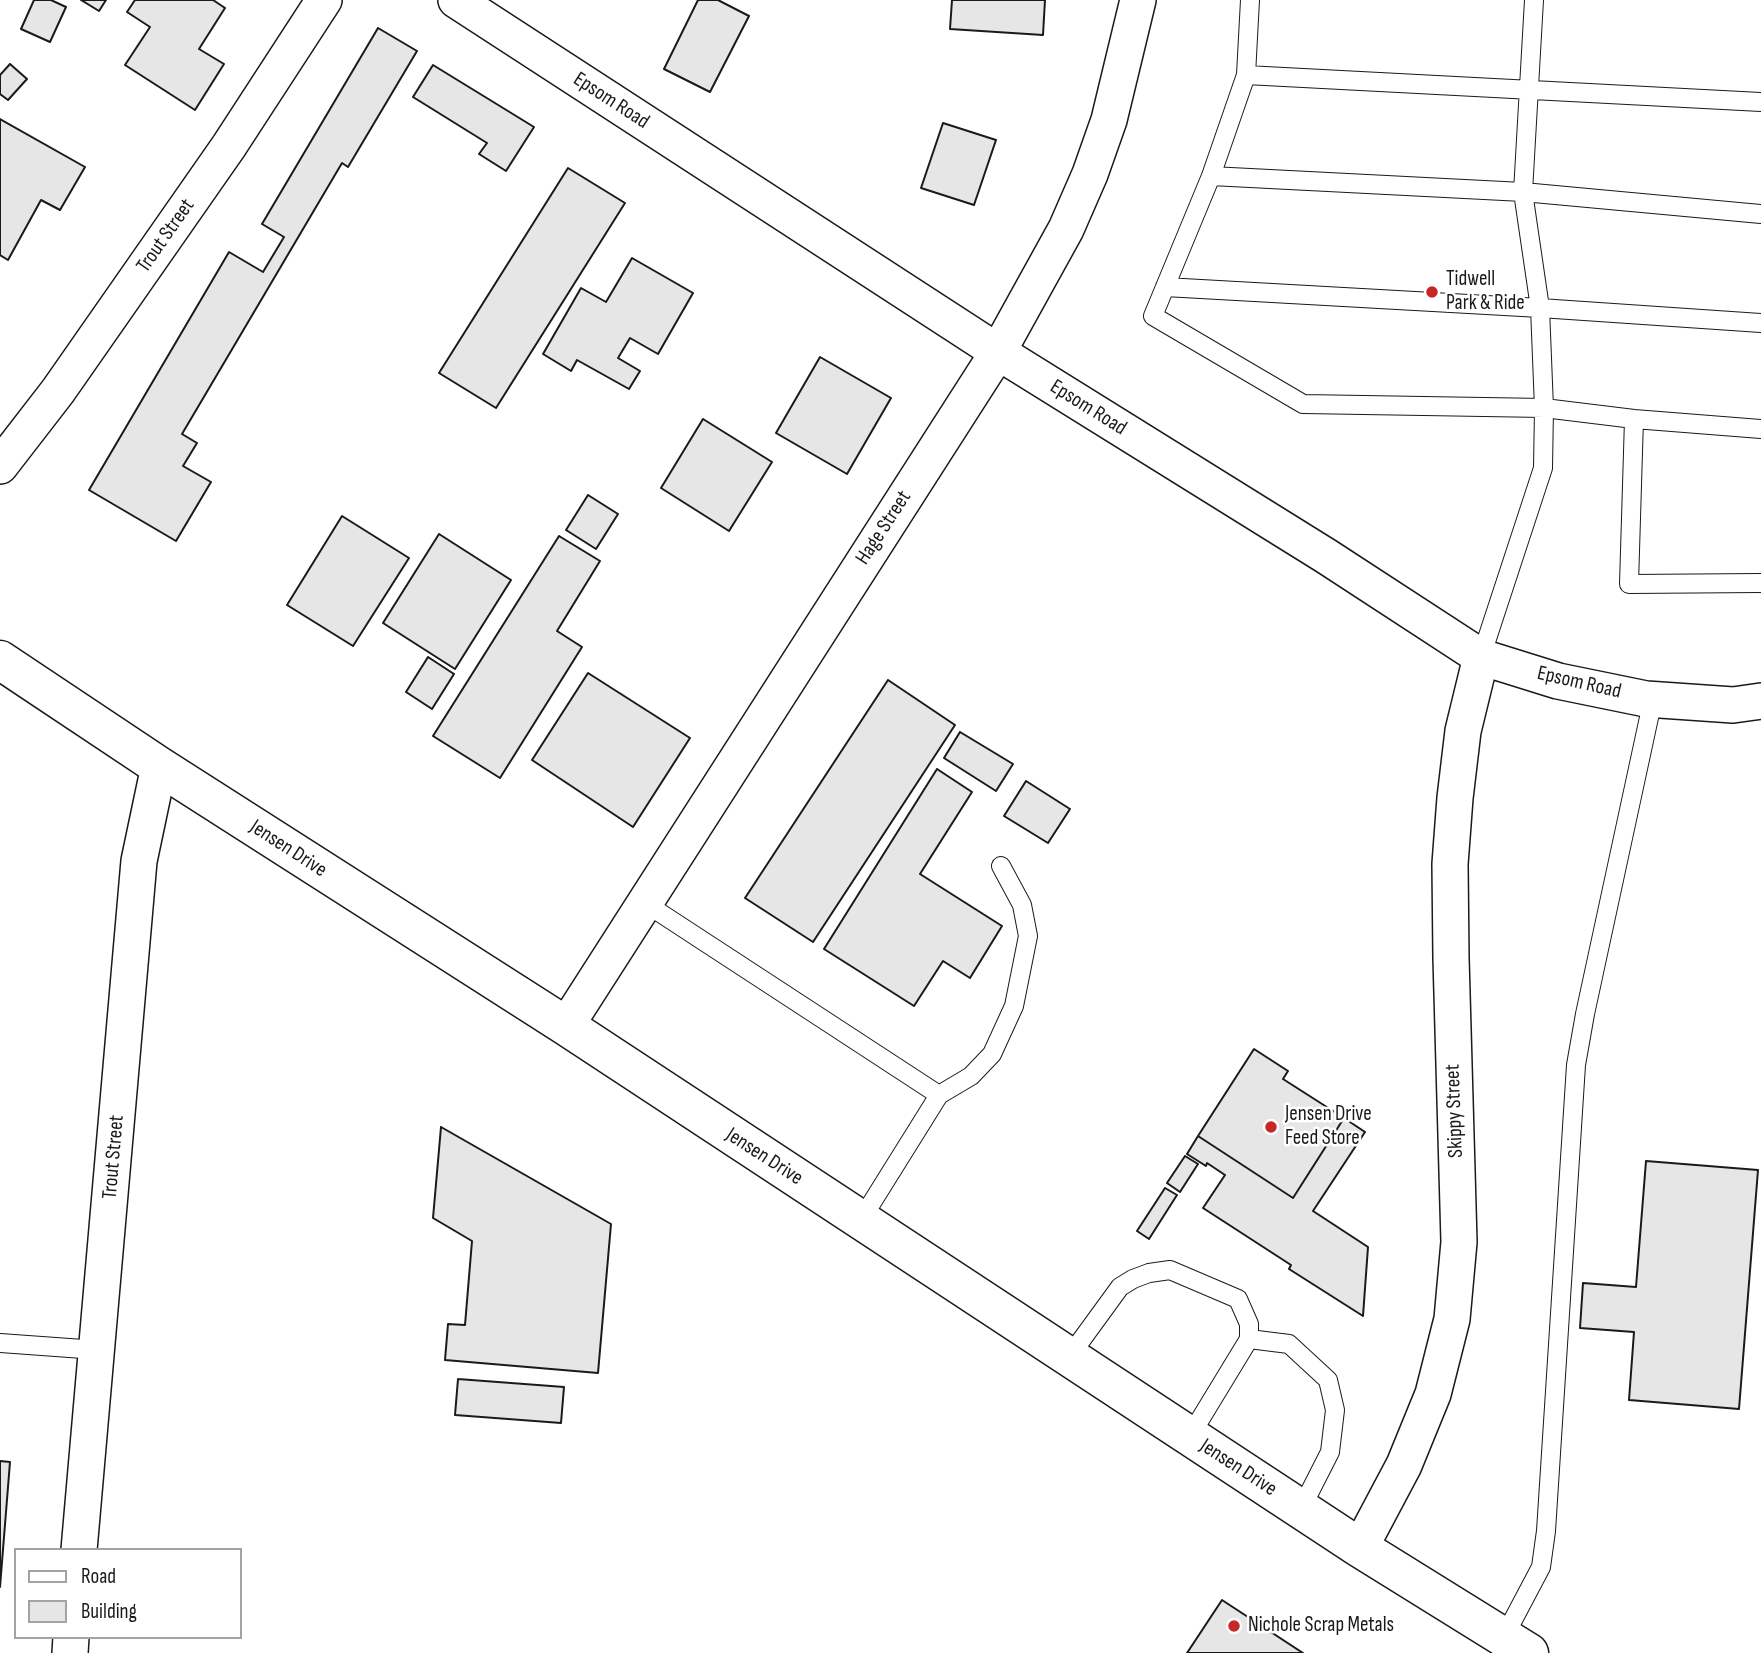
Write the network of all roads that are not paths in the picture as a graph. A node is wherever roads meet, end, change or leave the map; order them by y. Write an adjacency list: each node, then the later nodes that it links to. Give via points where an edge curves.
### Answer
1 (324, 0): 19 (street, Trout Street, via 82,358)
2 (456, 0): 15 (street, Epsom Road)
3 (1138, 0): 15 (street, Hage Street, via 1109,120 1090,174 1066,229)
4 (1250, 0): 6 (lane)
5 (1534, 0): 7 (lane)
6 (1246, 75): 7 (lane); 9 (lane)
7 (1529, 90): 8 (lane); 10 (lane)
8 (1761, 102)
9 (1211, 176): 10 (lane); 12 (lane)
10 (1523, 192): 11 (lane); 13 (lane)
11 (1761, 214)
12 (1165, 287): 13 (lane); 16 (lane, via 1153,316 1303,404)
13 (1540, 309): 14 (lane); 16 (lane)
14 (1761, 323)
15 (998, 352): 21 (street, Epsom Road); 27 (street, Hage Street)
16 (1544, 408): 17 (lane); 21 (lane, via 1543,468)
17 (1634, 419): 18 (lane); 20 (lane, via 1629,583)
18 (1761, 429)
19 (0, 466)
20 (1761, 583)
21 (1481, 657): 23 (street, Epsom Road, via 1558,681); 38 (street, Skippy Street, via 1463,731 1450,864 1459,1242 1452,1319 1433,1394 1404,1465)
22 (0, 660): 25 (main road, Jensen Drive)
23 (1653, 699): 24 (street, Epsom Road, via 1733,705); 39 (lane, via 1576,1065 1547,1517 1541,1567)
24 (1761, 701)
25 (159, 766): 28 (main road, Jensen Drive); 33 (street, Trout Street, via 139,861)
26 (1001, 866): 29 (lane, via 1022,905 1028,936 1014,1006 992,1054 971,1076)
27 (645, 903): 28 (street, Hage Street); 29 (lane)
28 (566, 1026): 30 (main road, Jensen Drive)
29 (939, 1095): 30 (lane)
30 (861, 1220): 34 (main road, Jensen Drive)
31 (1250, 1339): 34 (lane, via 1238,1299 1170,1270 1149,1273 1120,1287); 35 (lane); 36 (lane, via 1289,1344 1328,1380 1335,1409 1330,1452)
32 (0, 1343): 33 (lane)
33 (97, 1350): 37 (street, Trout Street)
34 (1069, 1357): 35 (main road, Jensen Drive)
35 (1190, 1436): 36 (main road, Jensen Drive)
36 (1301, 1509): 38 (main road, Jensen Drive)
37 (79, 1548)
38 (1360, 1548): 39 (main road, Jensen Drive)
39 (1517, 1645)

